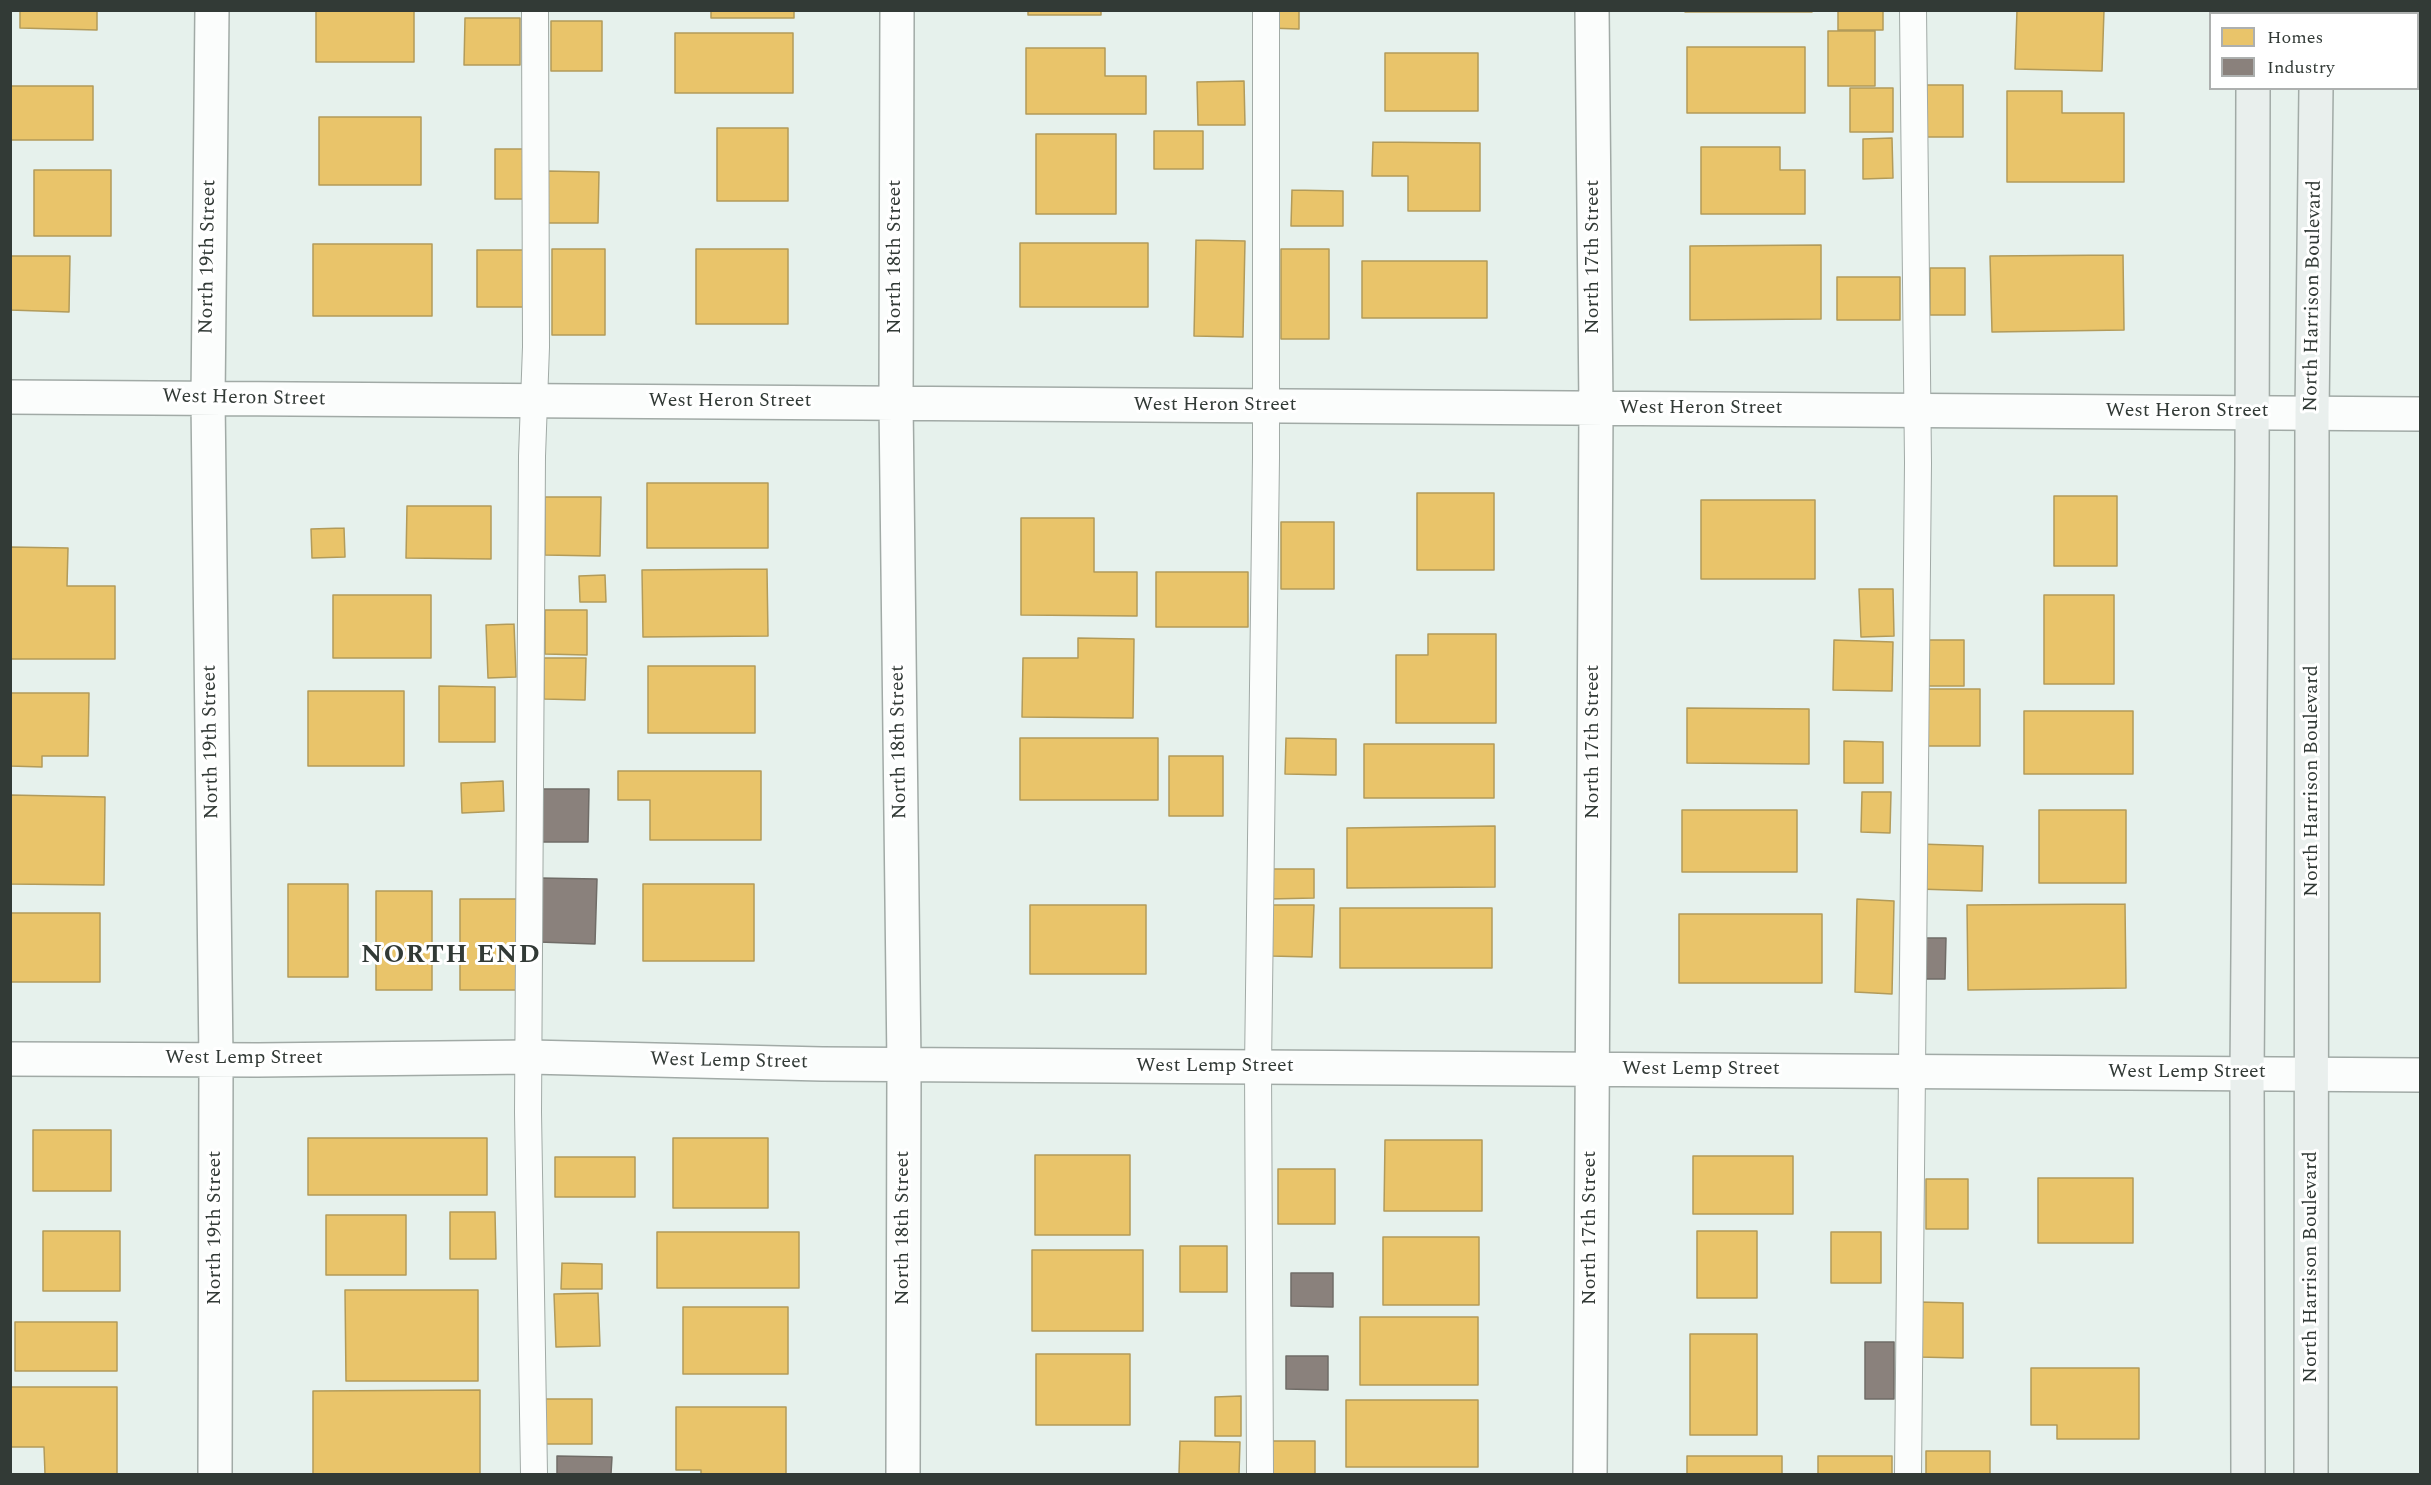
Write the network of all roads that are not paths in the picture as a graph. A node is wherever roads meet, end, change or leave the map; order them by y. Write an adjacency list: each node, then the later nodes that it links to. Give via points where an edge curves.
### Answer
1 (212, 10): 10 (street, North 19th Street)
2 (535, 10): 11 (lane)
3 (897, 10): 12 (street, North 18th Street)
4 (1266, 10): 13 (lane)
5 (1593, 10): 14 (street, North 17th Street)
6 (1913, 10): 15 (lane)
7 (2253, 90): 16 (street)
8 (2316, 90): 17 (street, North Harrison Boulevard)
9 (10, 397): 10 (street, West Heron Street)
10 (208, 399): 11 (street, West Heron Street); 21 (street, North 19th Street)
11 (534, 401): 12 (street, West Heron Street); 19 (lane)
12 (896, 403): 13 (street, West Heron Street); 22 (street, North 18th Street)
13 (1266, 406): 14 (street, West Heron Street); 23 (lane)
14 (1596, 408): 15 (street, West Heron Street); 24 (street, North 17th Street)
15 (1918, 411): 16 (street, West Heron Street); 25 (lane)
16 (2252, 413): 17 (street, West Heron Street); 26 (street)
17 (2312, 413): 18 (street, West Heron Street); 27 (street, North Harrison Boulevard)
18 (2421, 414)
19 (530, 1057): 21 (street, West Lemp Street); 22 (street, West Lemp Street); 30 (lane)
20 (10, 1059): 21 (street, West Lemp Street)
21 (216, 1060): 29 (street, North 19th Street)
22 (904, 1065): 23 (street, West Lemp Street); 31 (street, North 18th Street)
23 (1258, 1067): 24 (street, West Lemp Street); 32 (lane)
24 (1591, 1069): 25 (street, West Lemp Street); 33 (street, North 17th Street)
25 (1911, 1072): 26 (street, West Lemp Street); 34 (lane)
26 (2247, 1074): 27 (street, West Lemp Street); 35 (street)
27 (2312, 1074): 28 (street, West Lemp Street); 36 (street, North Harrison Boulevard)
28 (2421, 1075)
29 (216, 1474)
30 (534, 1474)
31 (903, 1474)
32 (1260, 1474)
33 (1590, 1474)
34 (1908, 1474)
35 (2248, 1474)
36 (2311, 1474)

